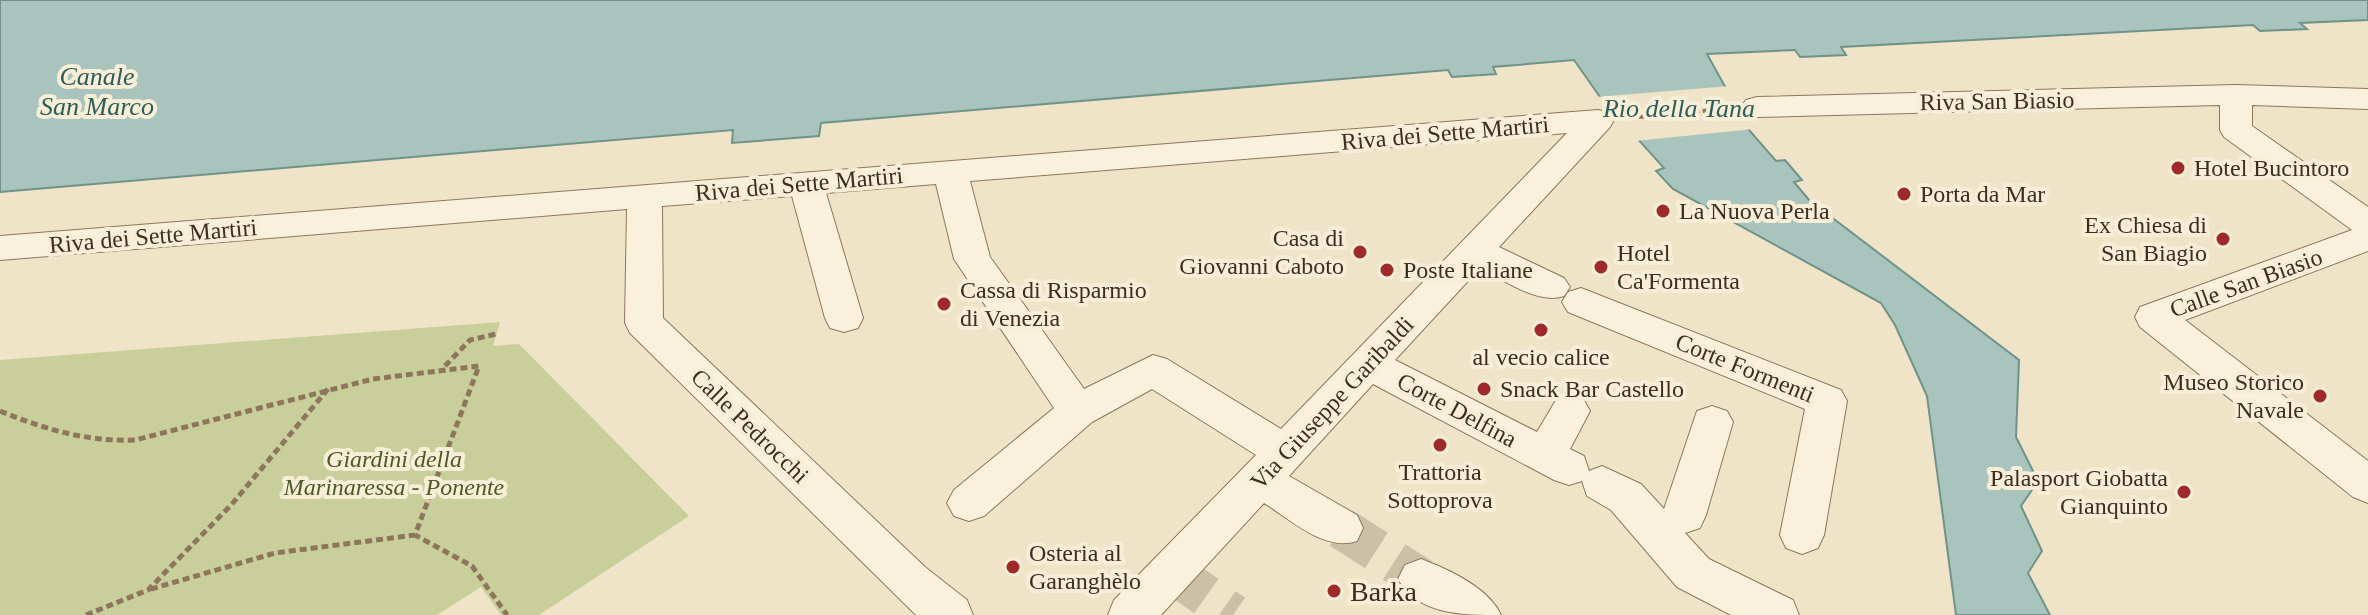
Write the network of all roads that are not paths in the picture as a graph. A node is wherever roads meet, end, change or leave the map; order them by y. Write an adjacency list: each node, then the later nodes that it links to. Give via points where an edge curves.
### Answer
1 (2238, 92): 2 (street, Riva San Biasio); 3 (street, Riva San Biasio); 5 (street, Riva San Biasio); 9 (street, via 2236,130)
2 (2368, 99)
3 (1757, 107)
4 (1598, 120): 6 (street, Riva dei Sette Martiri); 12 (street, Via Giuseppe Garibaldi)
5 (2356, 123)
6 (950, 172): 7 (street, Riva dei Sette Martiri); 15 (street, via 972,259)
7 (806, 184): 8 (street, Riva dei Sette Martiri); 13 (street)
8 (645, 196): 11 (street, Riva dei Sette Martiri); 26 (street, Calle Pedrocchi, via 644,323)
9 (2368, 224)
10 (2368, 238): 20 (street, Calle San Biasio, via 2154,317)
11 (0, 248)
12 (1475, 251): 14 (street, Via Giuseppe Garibaldi); 24 (street, Corte Formenti, via 1566,295 1827,401)
13 (844, 318)
14 (1368, 364): 18 (street, Via Giuseppe Garibaldi); 19 (street, Corte Delfina)
15 (1078, 411): 18 (street, via 1153,370); 21 (street)
16 (1570, 411): 19 (street, Corte Delfina)
17 (1712, 422): 22 (street)
18 (1272, 466): 23 (street); 27 (street, Via Giuseppe Garibaldi)
19 (1572, 470): 29 (street, Corte Delfina, via 1626,497 1693,573)
20 (2368, 485)
21 (969, 503)
22 (1684, 515)
23 (1341, 528)
24 (1802, 535)
25 (1421, 579): 28 (street)
26 (950, 615)
27 (1131, 615)
28 (1478, 615)
29 (1776, 615)

